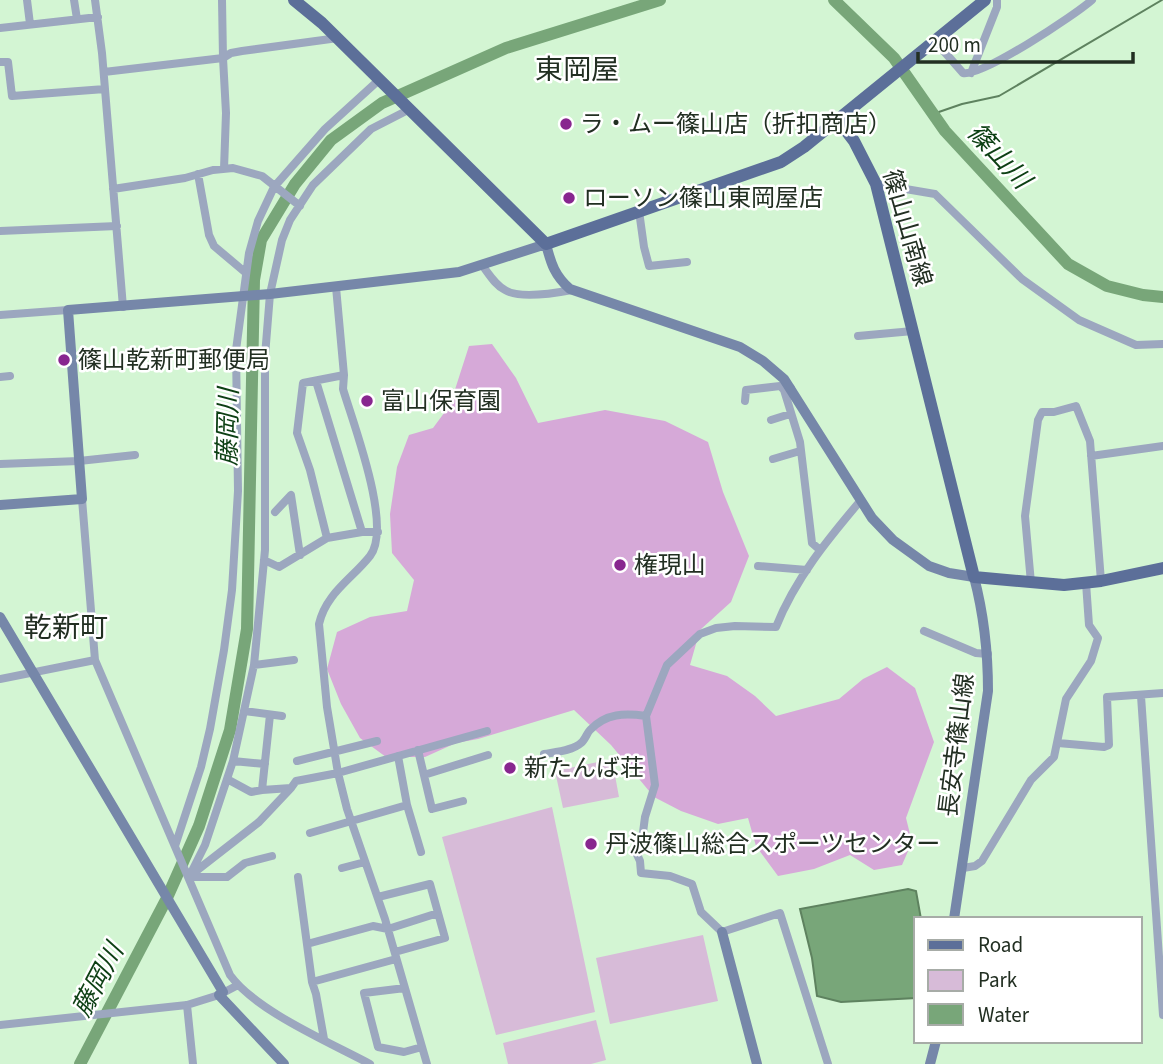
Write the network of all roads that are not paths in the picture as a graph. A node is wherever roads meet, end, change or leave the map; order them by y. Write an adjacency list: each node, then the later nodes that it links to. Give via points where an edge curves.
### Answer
1 (27, 0): 11 (street)
2 (74, 0): 10 (street)
3 (95, 0): 9 (street)
4 (222, 0): 15 (street)
5 (294, 0): 13 (main road)
6 (985, 0): 14 (main road)
7 (997, 0): 18 (street)
8 (1092, 0): 18 (street)
9 (98, 17): 10 (street); 17 (street)
10 (77, 19): 11 (street)
11 (30, 24): 12 (street)
12 (0, 28)
13 (338, 38): 15 (street, via 242,51); 19 (main road)
14 (932, 41): 18 (street, via 962,73); 22 (main road)
15 (223, 58): 17 (street); 23 (street)
16 (0, 62): 20 (street, via 8,62 12,96)
17 (104, 72): 20 (street)
18 (971, 74)
19 (383, 82): 21 (main road); 26 (street, via 325,129)
20 (105, 89): 27 (street)
21 (408, 107): 28 (street, via 371,129); 32 (main road)
22 (838, 120): 25 (main road, 篠山山南線); 29 (main road, via 780,162)
23 (224, 169): 24 (street); 26 (street, via 262,176)
24 (198, 174): 27 (street); 35 (street, via 209,236 214,246)
25 (876, 184): 43 (main road, 篠山山南線); 45 (street, via 935,194 1022,279 1079,320 1136,345)
26 (275, 188): 28 (street); 35 (street, via 258,221)
27 (113, 189): 30 (street)
28 (298, 205): 38 (street, via 282,240)
29 (639, 211): 32 (main road); 33 (street, via 649,265)
30 (117, 226): 31 (street); 40 (street)
31 (0, 231)
32 (546, 244): 34 (street); 37 (street, via 552,268)
33 (687, 262)
34 (482, 265): 36 (street); 37 (street, via 507,292)
35 (246, 273): 39 (street)
36 (336, 287): 38 (street); 46 (street)
37 (572, 290): 50 (street, via 740,347 763,361)
38 (268, 294): 39 (street); 70 (street)
39 (244, 296): 40 (street); 112 (street, via 236,349 237,491 230,602 210,729)
40 (123, 307): 41 (street)
41 (68, 310): 42 (street); 59 (street)
42 (0, 315)
43 (913, 331): 44 (street); 74 (main road, 篠山山南線)
44 (858, 336)
45 (1163, 344)
46 (344, 374): 49 (street); 66 (street, via 343,389 372,484)
47 (10, 376): 48 (street)
48 (0, 377)
49 (316, 381): 65 (street); 67 (street, via 303,383 297,433)
50 (787, 389): 51 (street, via 746,390); 52 (street); 62 (street)
51 (745, 401)
52 (790, 414): 53 (street); 55 (street)
53 (771, 420)
54 (1163, 446): 57 (street)
55 (800, 451): 58 (street); 68 (street, via 812,543)
56 (135, 455): 59 (street)
57 (1091, 456): 75 (street); 76 (street, via 1076,406 1042,412 1025,516)
58 (773, 459)
59 (79, 461): 60 (street); 61 (street)
60 (0, 464)
61 (82, 499): 63 (street); 81 (street)
62 (861, 499): 68 (street); 74 (street, via 872,518 916,558 949,573)
63 (0, 505)
64 (275, 512): 69 (street, via 291,495)
65 (362, 532): 66 (street); 67 (street)
66 (378, 532): 96 (street, via 373,553 335,591 319,624)
67 (327, 538): 69 (street)
68 (820, 550): 73 (street)
69 (299, 555): 70 (street, via 279,567)
70 (264, 560): 83 (street)
71 (758, 566): 73 (street)
72 (1163, 568): 75 (main road)
73 (807, 570): 91 (street, via 776,627 716,628 679,651 667,665)
74 (974, 577): 76 (main road); 80 (street, 長安寺篠山線)
75 (1101, 581): 77 (main road)
76 (1031, 583): 77 (main road)
77 (1086, 583): 94 (street, via 1089,625 1098,638 1091,661 1066,699)
78 (0, 617): 84 (street)
79 (924, 631): 80 (street)
80 (988, 654): 117 (street, 長安寺篠山線, via 988,691)
81 (95, 660): 84 (street); 112 (street)
82 (294, 660): 83 (street)
83 (254, 665): 88 (street)
84 (33, 672): 85 (street); 130 (street)
85 (0, 679)
86 (1163, 693): 87 (street)
87 (1141, 696): 94 (street, via 1107,697 1109,745); 132 (street)
88 (244, 711): 89 (street); 100 (street)
89 (270, 715): 90 (street); 102 (street)
90 (282, 716)
91 (646, 716): 97 (street, via 610,715 581,743); 124 (street, via 655,785 642,840 635,850 641,873 692,884 701,912)
92 (487, 731): 95 (street)
93 (377, 741): 96 (street)
94 (1058, 743): 117 (street, via 1054,757 1031,780 982,861)
95 (418, 750): 99 (street); 104 (street)
96 (334, 751): 101 (street); 103 (street)
97 (544, 754)
98 (488, 755): 104 (street)
99 (398, 756): 103 (street); 109 (street)
100 (233, 761): 102 (street); 105 (street)
101 (297, 761)
102 (265, 764): 107 (street)
103 (338, 773): 106 (street, via 296,781); 110 (street)
104 (424, 775): 108 (street, via 432,809)
105 (227, 779): 107 (street, via 251,792); 118 (street, via 205,845)
106 (291, 788): 107 (street); 118 (street, via 259,822)
107 (262, 790)
108 (463, 801)
109 (407, 805): 110 (street); 113 (street)
110 (352, 821): 111 (street); 115 (street)
111 (310, 833)
112 (175, 849): 118 (street)
113 (421, 852)
114 (272, 856): 118 (street, via 245,863 227,877)
115 (365, 862): 116 (street); 120 (street)
116 (342, 868)
117 (963, 868): 122 (street, 長安寺篠山線)
118 (188, 875): 128 (street)
119 (299, 877): 125 (street)
120 (377, 897): 121 (street, via 430,884); 123 (street)
121 (438, 913): 123 (street); 126 (street, via 444,938)
122 (954, 917)
123 (388, 929): 125 (street, via 373,926); 126 (street)
124 (723, 932): 141 (street); 142 (street, via 780,913)
125 (307, 944): 127 (street)
126 (396, 955): 127 (street); 129 (street)
127 (312, 982): 134 (street)
128 (237, 985): 130 (street); 134 (street)
129 (405, 988): 136 (street); 136 (street, via 364,993 378,1047 404,1052)
130 (221, 993): 131 (street); 138 (street)
131 (187, 1005): 133 (street); 137 (street)
132 (1163, 1015)
133 (0, 1025)
134 (324, 1039): 139 (street)
135 (935, 1043): 143 (street)
136 (422, 1047): 140 (street)
137 (192, 1064)
138 (285, 1064)
139 (370, 1064)
140 (427, 1064)
141 (758, 1064)
142 (828, 1064)
143 (930, 1064)

